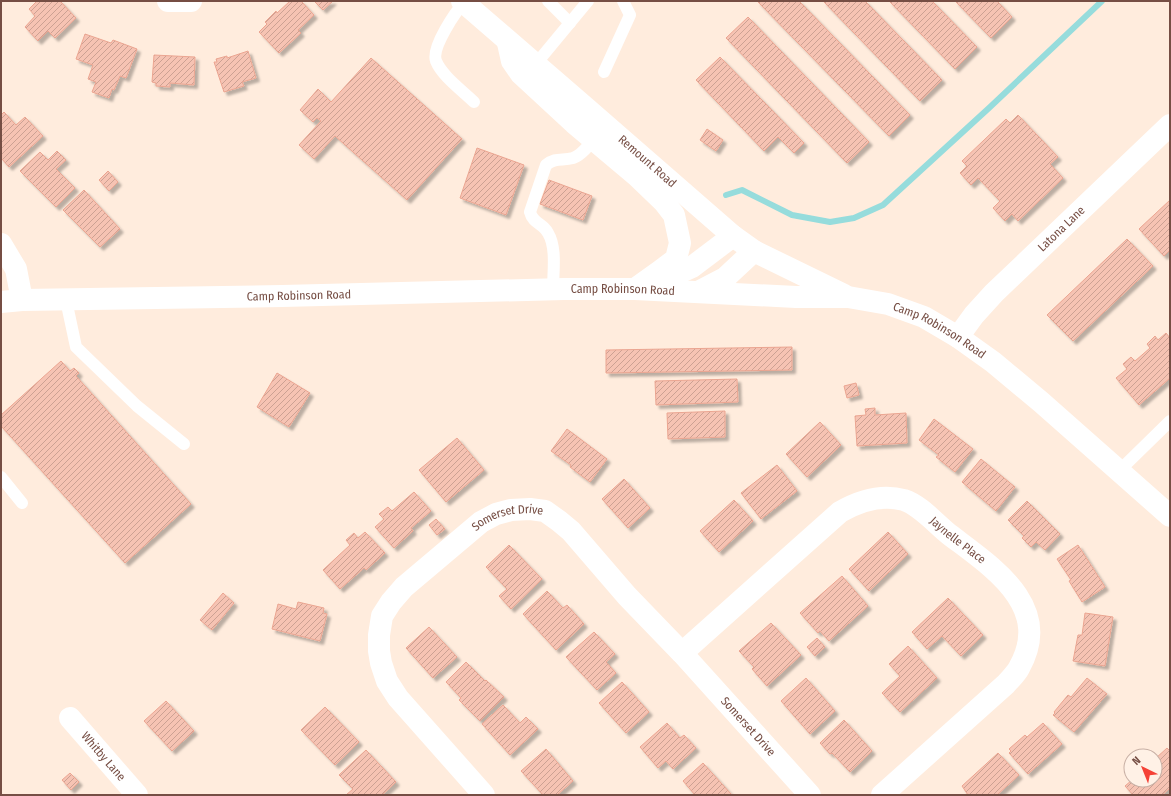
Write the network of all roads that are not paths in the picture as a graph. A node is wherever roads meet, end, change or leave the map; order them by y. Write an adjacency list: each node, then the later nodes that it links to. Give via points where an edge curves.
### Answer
1 (168, 1): 2 (street)
2 (191, 1)
3 (548, 1): 7 (lane)
4 (588, 1): 7 (lane)
5 (623, 1): 10 (lane, via 630,15)
6 (464, 2): 8 (street, Remount Road); 11 (lane, via 444,31 435,59 440,69)
7 (570, 23): 9 (lane)
8 (508, 42): 9 (street, Remount Road); 13 (street, via 512,61 521,74)
9 (535, 64): 13 (street, Remount Road)
10 (604, 72)
11 (474, 102)
12 (1170, 125): 24 (street, Latona Lane, via 994,293)
13 (599, 132): 14 (street, Remount Road); 17 (street, via 674,215 680,243 676,259); 18 (lane, via 579,155 574,158 560,158 546,165 530,212 532,218 548,231 552,240)
14 (733, 236): 16 (street, Remount Road); 17 (street, via 692,267 655,284)
15 (1, 244): 21 (street, via 16,269)
16 (754, 251): 19 (street, via 725,278); 20 (street, Remount Road)
17 (635, 288): 18 (street, Camp Robinson Road); 19 (street, Camp Robinson Road)
18 (553, 289): 22 (street, Camp Robinson Road)
19 (700, 291): 20 (street, Camp Robinson Road, via 796,297)
20 (848, 297): 24 (street, Camp Robinson Road, via 888,304 924,317)
21 (22, 300): 22 (street, Camp Robinson Road); 23 (street, Camp Robinson Road)
22 (66, 300): 26 (lane, via 76,348 137,406)
23 (1, 302)
24 (958, 337): 27 (street, Camp Robinson Road, via 999,367)
25 (1170, 421): 27 (lane)
26 (184, 444)
27 (1120, 471): 30 (street, Camp Robinson Road)
28 (1, 477): 29 (lane)
29 (22, 503)
30 (1170, 516)
31 (682, 653): 34 (street, Somerset Drive, via 627,596 571,531 545,511 512,510 496,514 481,522 404,587 382,616 379,635 381,663 387,682 398,698); 35 (street, Somerset Drive); 36 (street, Jaynelle Place, via 840,512 855,504 880,498 903,500 915,506 1003,577 1022,604 1030,630 1025,657 1006,684)
32 (70, 718): 33 (street, Whitby Lane)
33 (137, 795)
34 (484, 795)
35 (810, 795)
36 (882, 795)

